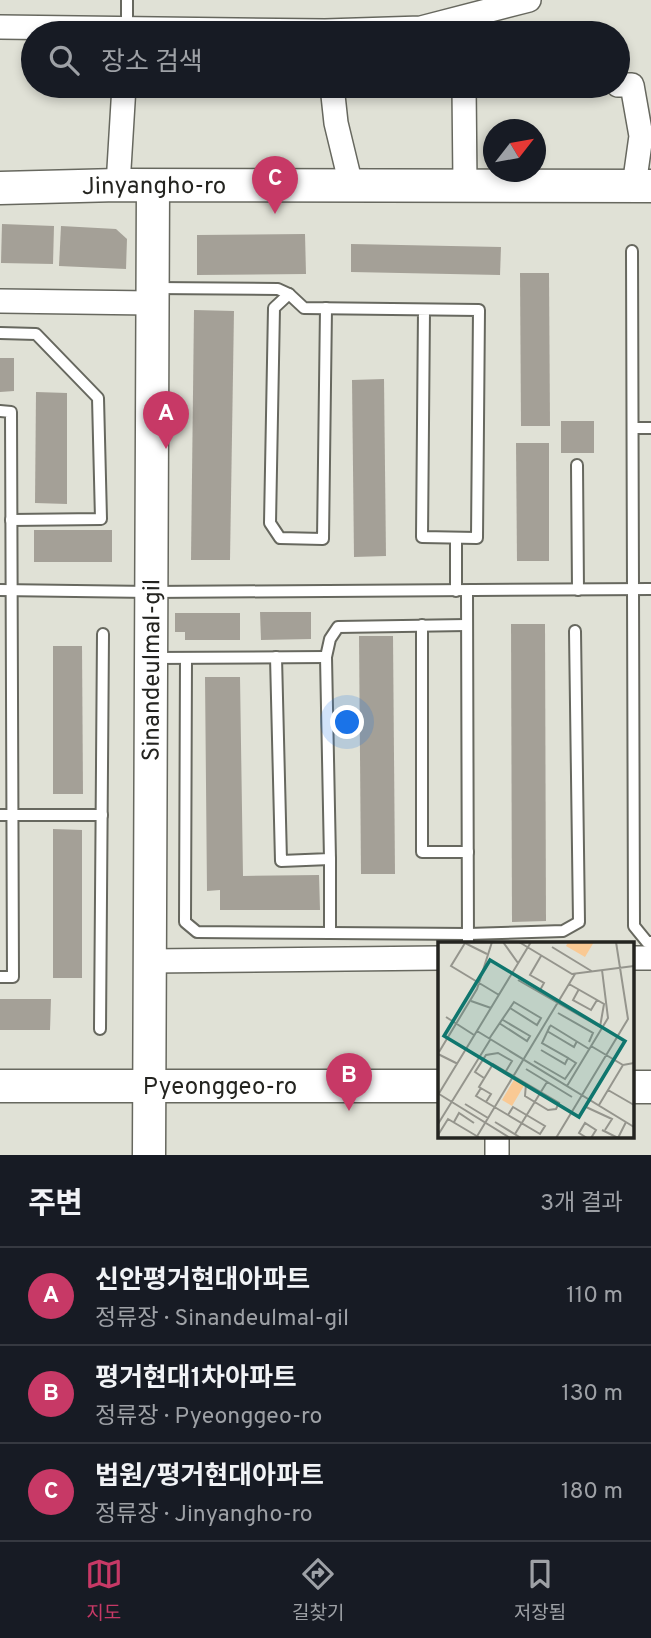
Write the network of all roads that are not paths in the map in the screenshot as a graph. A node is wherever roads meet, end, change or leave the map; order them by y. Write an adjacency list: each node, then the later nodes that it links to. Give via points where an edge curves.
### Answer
1 (127, 0): 4 (lane)
2 (529, 0): 3 (street)
3 (464, 17)
4 (127, 21)
5 (0, 27): 6 (street)
6 (21, 28)
7 (630, 85): 15 (street, via 641,136)
8 (123, 98): 12 (street)
9 (333, 98): 13 (street)
10 (464, 98): 11 (street)
11 (465, 184): 13 (street, Jinyangho-ro); 15 (street, Jinyangho-ro)
12 (118, 185): 14 (street, Jinyangho-ro); 16 (street, Jinyangho-ro)
13 (351, 185): 14 (street, Jinyangho-ro)
14 (153, 186): 18 (street, Sinandeulmal-gil)
15 (643, 186)
16 (0, 188)
17 (632, 251): 25 (lane)
18 (151, 295): 19 (lane, via 278,289); 20 (street); 35 (street, Sinandeulmal-gil)
19 (289, 295): 21 (lane, via 304,308); 21 (lane, via 274,308 270,523 280,538 323,539)
20 (0, 301)
21 (326, 308): 22 (lane)
22 (424, 310): 29 (lane, via 422,537); 29 (lane, via 479,310 477,538)
23 (0, 333): 28 (lane, via 36,334 98,398 101,519)
24 (0, 411): 28 (lane, via 11,412)
25 (633, 428): 26 (lane); 30 (lane)
26 (651, 428)
27 (577, 465): 33 (lane)
28 (11, 520): 32 (lane)
29 (456, 538): 34 (lane)
30 (634, 589): 31 (lane); 33 (lane); 54 (lane, via 634,926)
31 (651, 589)
32 (6, 590): 35 (lane); 44 (lane)
33 (578, 590): 34 (lane)
34 (461, 591): 35 (lane); 37 (lane)
35 (150, 592): 42 (street, Sinandeulmal-gil)
36 (422, 625): 37 (lane); 41 (lane, via 338,627); 48 (lane, via 422,852)
37 (467, 625): 48 (lane)
38 (575, 631): 53 (lane, via 579,922 563,931)
39 (103, 634): 47 (lane)
40 (276, 657): 41 (lane); 43 (lane); 49 (lane, via 281,861)
41 (327, 657): 49 (lane)
42 (150, 658): 43 (lane); 56 (street, Sinandeulmal-gil)
43 (186, 658): 52 (lane, via 185,922 197,932)
44 (6, 695): 46 (lane)
45 (0, 815): 46 (lane)
46 (13, 815): 47 (lane); 51 (lane)
47 (102, 815): 58 (lane)
48 (468, 852): 53 (lane)
49 (330, 859): 52 (lane)
50 (0, 894): 51 (lane)
51 (13, 894): 57 (lane, via 13,977)
52 (330, 933): 53 (lane)
53 (468, 939)
54 (651, 942)
55 (438, 958): 56 (street)
56 (149, 961): 60 (street, Sinandeulmal-gil)
57 (0, 977)
58 (100, 1029)
59 (0, 1086): 60 (street, Pyeonggeo-ro)
60 (149, 1086): 61 (street, Pyeonggeo-ro); 62 (street, Sinandeulmal-gil)
61 (438, 1086)
62 (149, 1155)

